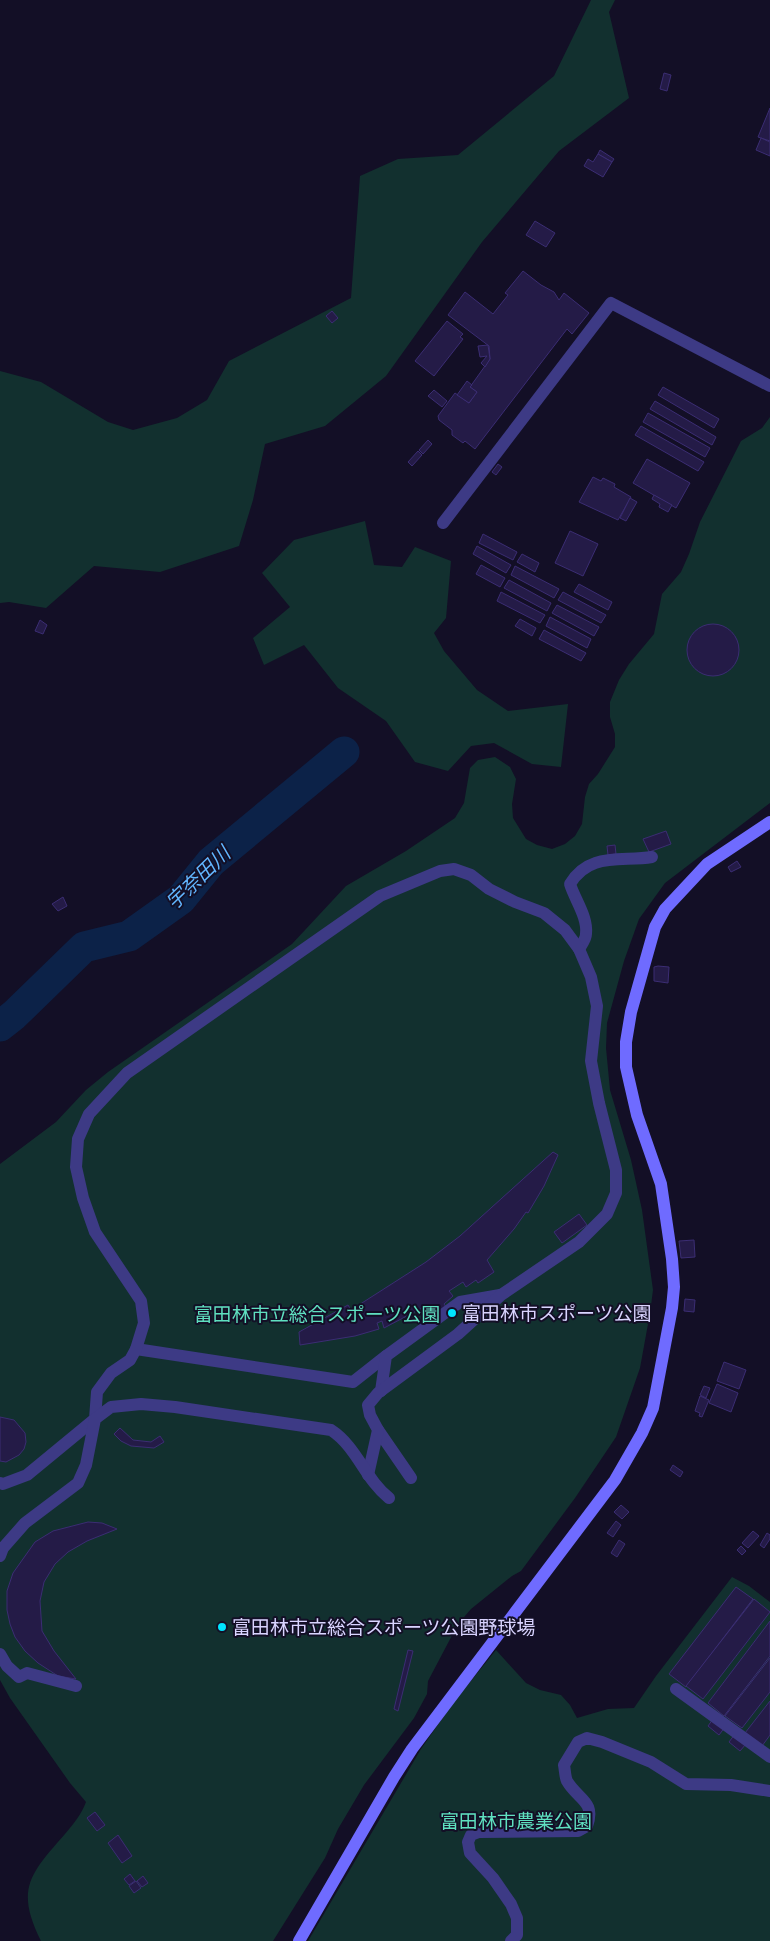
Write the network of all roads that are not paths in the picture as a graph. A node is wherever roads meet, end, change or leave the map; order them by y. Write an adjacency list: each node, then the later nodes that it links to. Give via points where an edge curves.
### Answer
1 (770, 386): 2 (street, via 611,303)
2 (442, 523)
3 (770, 822): 22 (street, via 707,864 665,909 655,927 631,1012 626,1067 636,1115 661,1184 674,1287 653,1408 646,1425 615,1480 412,1749)
4 (652, 857): 5 (street, via 599,861 576,875 570,884 584,918 586,935)
5 (579, 949): 6 (street, via 592,977 597,1006 591,1061 616,1170 616,1193 607,1214 579,1242); 7 (street, via 565,930 544,913 489,889 471,875 454,869 440,871 380,896 127,1073 89,1114 78,1139 76,1167 95,1232 141,1300 144,1323)
6 (501, 1294): 8 (street, via 460,1302); 9 (street, via 458,1334)
7 (136, 1349): 8 (street, via 353,1382); 10 (street, via 130,1360 111,1373 97,1392)
8 (386, 1356): 9 (street)
9 (381, 1391): 11 (street, via 368,1405)
10 (95, 1419): 12 (street, via 111,1407 141,1404 331,1430 343,1438); 14 (street, via 26,1475); 16 (street, via 86,1465 78,1483 25,1523)
11 (378, 1430): 12 (street); 13 (street)
12 (368, 1475): 15 (street)
13 (411, 1478)
14 (0, 1483)
15 (389, 1498)
16 (0, 1556)
17 (0, 1654): 18 (street, via 19,1677 27,1673)
18 (76, 1686)
19 (676, 1689): 20 (street)
20 (770, 1757)
21 (770, 1791): 23 (street, via 731,1785 686,1784 651,1762 602,1742 587,1738 578,1742 564,1765 567,1780 588,1805 591,1816 587,1826 578,1831 479,1832 471,1835 468,1842 470,1853 511,1904 517,1918 517,1935)
22 (299, 1941)
23 (512, 1941)

